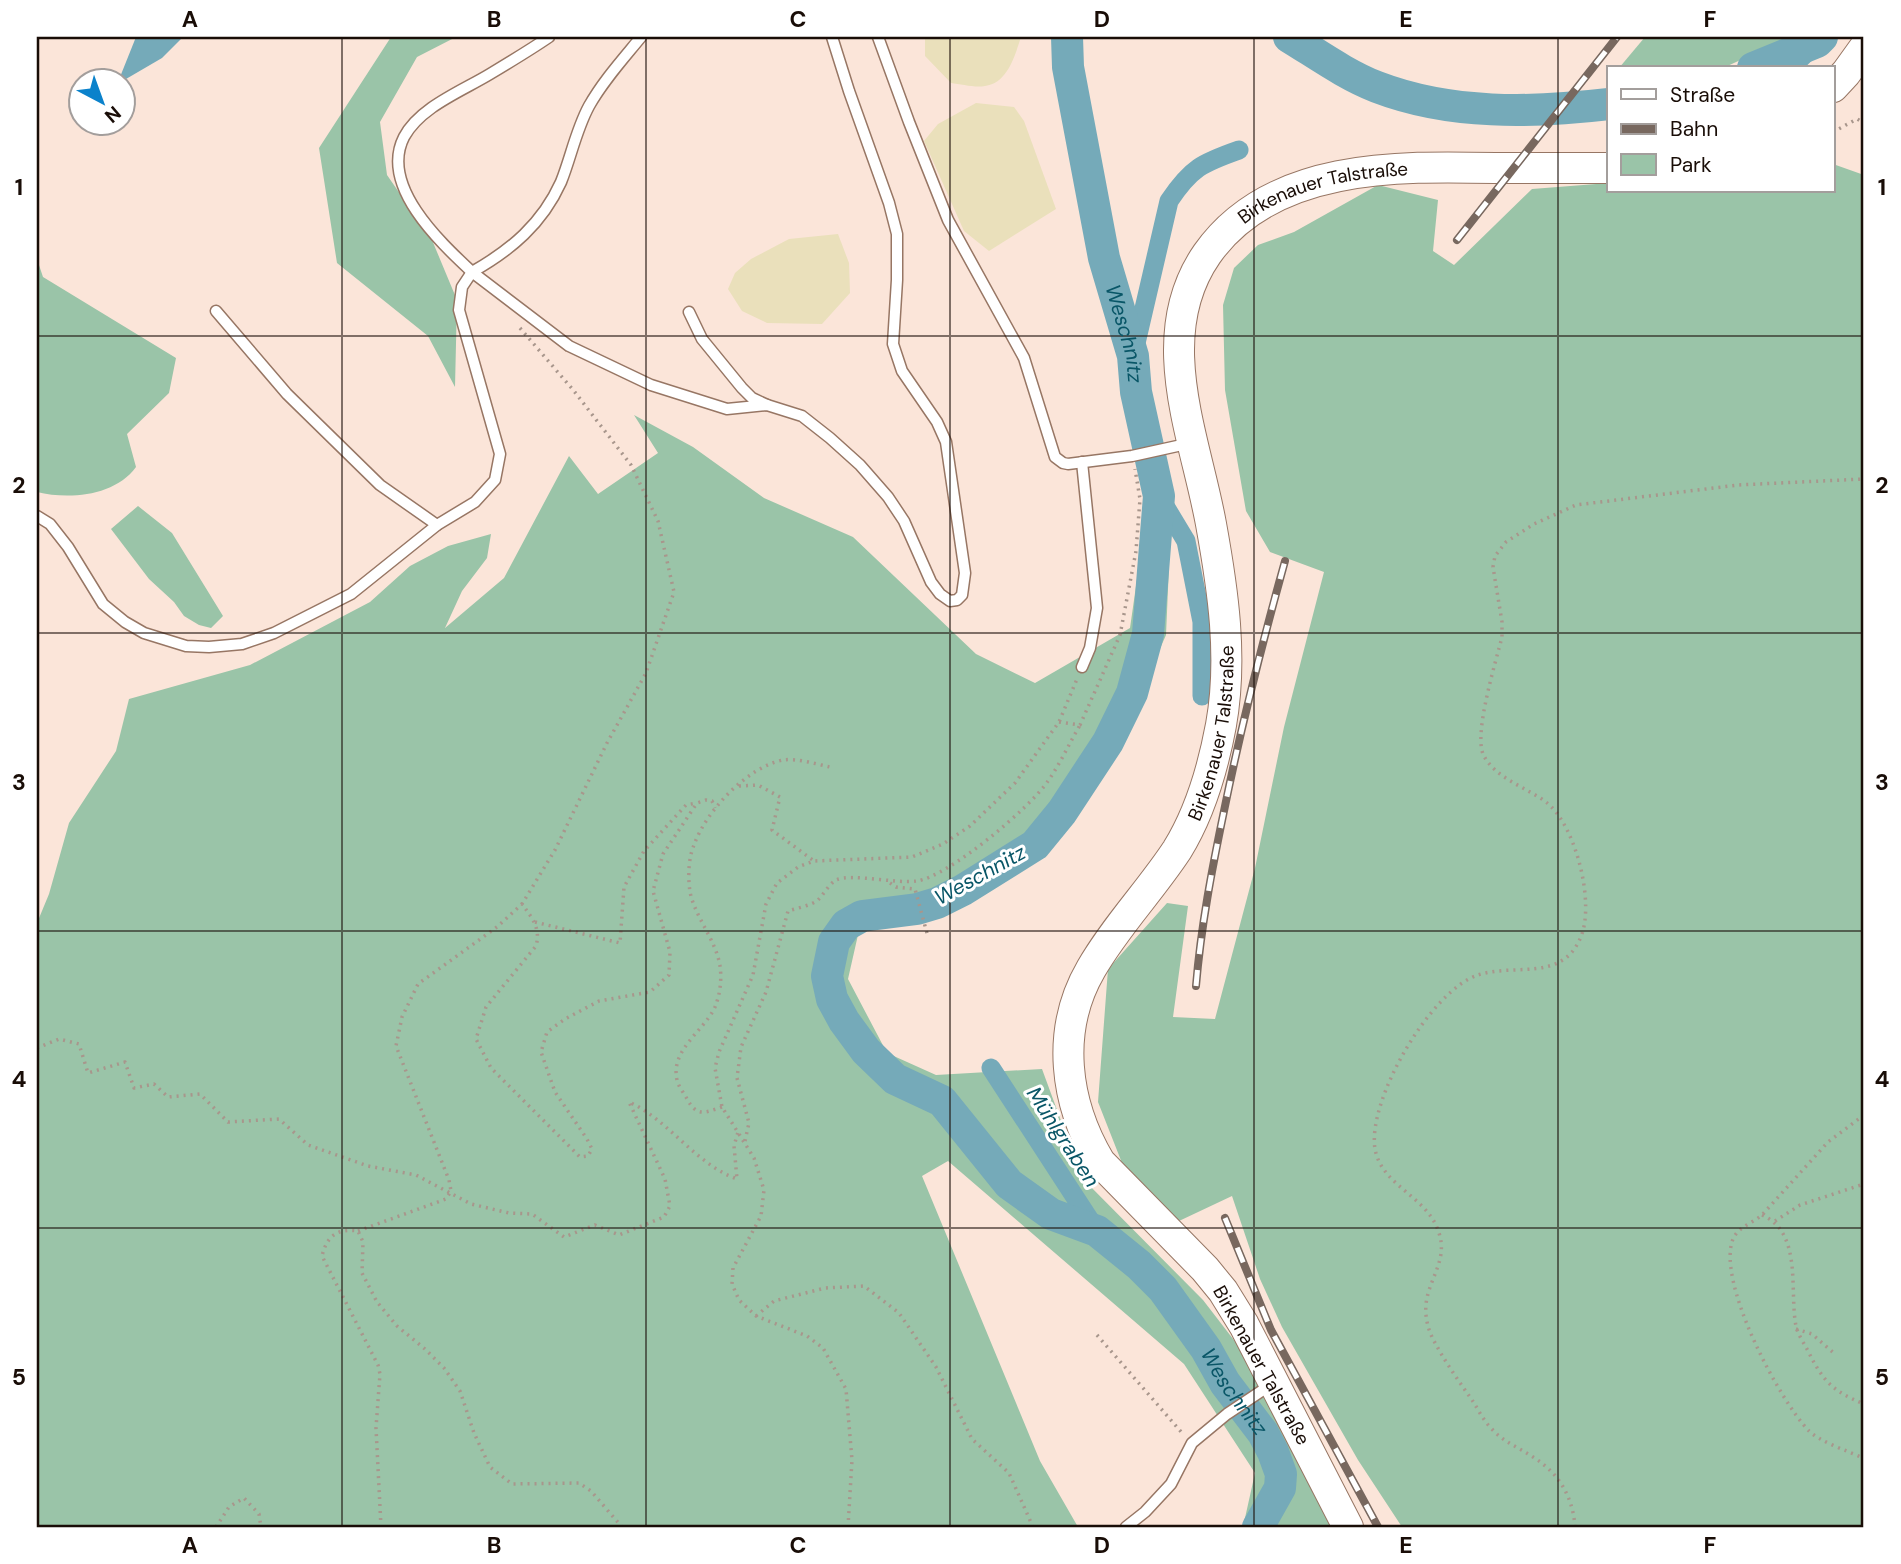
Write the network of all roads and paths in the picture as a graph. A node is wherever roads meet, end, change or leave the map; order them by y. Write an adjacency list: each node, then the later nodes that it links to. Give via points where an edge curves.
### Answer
1 (549, 37): 10 (lane, via 416,122 398,156 409,198 430,230)
2 (641, 37): 10 (lane, via 588,107 560,183 544,212 525,236)
3 (832, 37): 14 (lane, via 897,234 893,344 902,371 946,442 965,573 962,595 950,601 940,594 904,521 860,465 802,416)
4 (878, 37): 17 (lane, via 948,220 1024,358 1052,452 1063,463)
5 (1864, 48): 6 (main road)
6 (1834, 86)
7 (1864, 123): 8 (path, via 1857,119)
8 (1834, 131)
9 (1607, 168): 15 (main road, Birkenauer Talstraße, via 1390,169 1320,180 1258,206 1208,253 1188,289 1178,342)
10 (472, 272): 14 (lane, via 569,346 650,385 727,409); 20 (lane, via 462,286 459,310 500,454 495,480 475,502)
11 (216, 311): 20 (lane, via 287,394 380,485)
12 (689, 312): 14 (lane, via 702,339 742,388)
13 (515, 322): 30 (path, via 631,465 658,521 674,592 646,673)
14 (767, 405)
15 (1181, 445): 16 (lane); 47 (main road, Birkenauer Talstraße, via 1211,523 1225,606 1222,723 1203,794 1178,849 1089,972 1070,1028 1068,1072 1078,1116 1100,1162 1223,1292)
16 (1132, 456): 17 (lane); 23 (path, via 1140,499 1136,551 1120,635)
17 (1082, 462): 21 (lane, via 1097,608)
18 (1864, 479): 59 (path, via 1738,485 1576,505 1534,524 1506,542 1495,556 1502,636 1480,732 1483,753 1495,770 1548,803 1567,828 1581,867 1586,913 1573,953 1556,965 1478,975 1451,992 1418,1031 1391,1076 1379,1110 1375,1146 1380,1165 1429,1211 1440,1234 1442,1256 1426,1300 1425,1316 1432,1336 1489,1427 1535,1458 1567,1491)
19 (37, 516): 20 (lane, via 50,524 103,604 124,622 166,641 209,647 243,644 274,633 351,594)
20 (437, 525)
21 (1082, 667): 22 (path)
22 (1059, 722): 23 (path); 28 (path, via 1015,783 970,826 943,844 912,857)
23 (1080, 725): 29 (path, via 1047,783 969,855 919,881)
24 (830, 767): 25 (path, via 786,760 764,765)
25 (736, 786): 27 (path); 28 (path, via 758,785 780,797 772,830)
26 (697, 803): 27 (path, via 712,801); 31 (path, via 686,805 644,851 624,887 620,943); 31 (path, via 663,853 653,891 670,952 669,975 650,992 598,1001 547,1032 541,1052 555,1093 592,1149 588,1156 580,1157 491,1068 476,1039 486,1007 536,946)
27 (715, 808): 34 (path, via 694,845 689,869 690,894 720,964 720,988 715,1009 682,1051 677,1081 693,1109 704,1113)
28 (814, 860): 34 (path, via 777,883 766,904 753,975 715,1068)
29 (888, 882): 32 (path, via 915,888); 37 (path, via 844,878 834,881 816,901 788,911 766,992 741,1048 737,1078 749,1123)
30 (522, 904): 31 (path); 39 (path, via 418,984 402,1017 396,1046)
31 (535, 922)
32 (928, 937)
33 (37, 1048): 39 (path, via 59,1040 79,1044 88,1073 125,1062 134,1088 154,1084 168,1097 200,1094 228,1122 279,1119 308,1146 368,1166 416,1175)
34 (722, 1107): 37 (path)
35 (1864, 1115): 40 (path, via 1828,1142)
36 (738, 1132): 39 (path, via 734,1146 737,1179 629,1102 665,1179 670,1206 664,1217 619,1235 595,1225 564,1237 532,1214 471,1204)
37 (745, 1143): 43 (path, via 764,1190 761,1216 733,1268 732,1284 739,1300)
38 (1864, 1184): 41 (path, via 1800,1205)
39 (451, 1191): 42 (path, via 446,1199)
40 (1762, 1215): 41 (path); 50 (path, via 1734,1238 1731,1260 1746,1325 1811,1433)
41 (1775, 1221): 44 (path, via 1791,1248)
42 (358, 1231): 53 (path, via 334,1233 325,1242 322,1255 379,1366 376,1427); 54 (path, via 363,1242 362,1273 377,1303 444,1368 460,1391 490,1468 512,1484 579,1483)
43 (756, 1316): 55 (path, via 807,1336 823,1348 846,1389 852,1460); 56 (path, via 774,1301 825,1288 864,1286 899,1313 936,1367 972,1439 1009,1474)
44 (1796, 1329): 46 (path, via 1812,1334); 48 (path, via 1821,1377 1844,1396)
45 (1097, 1335): 49 (path)
46 (1836, 1355)
47 (1267, 1387): 49 (lane); 58 (main road, Birkenauer Talstraße)
48 (1864, 1404)
49 (1192, 1443): 57 (lane, via 1171,1484)
50 (1864, 1461)
51 (216, 1527): 52 (path, via 229,1507 244,1498 259,1514)
52 (261, 1527)
53 (381, 1527)
54 (622, 1527)
55 (848, 1527)
56 (1033, 1527)
57 (1126, 1527)
58 (1348, 1527)
59 (1575, 1527)

